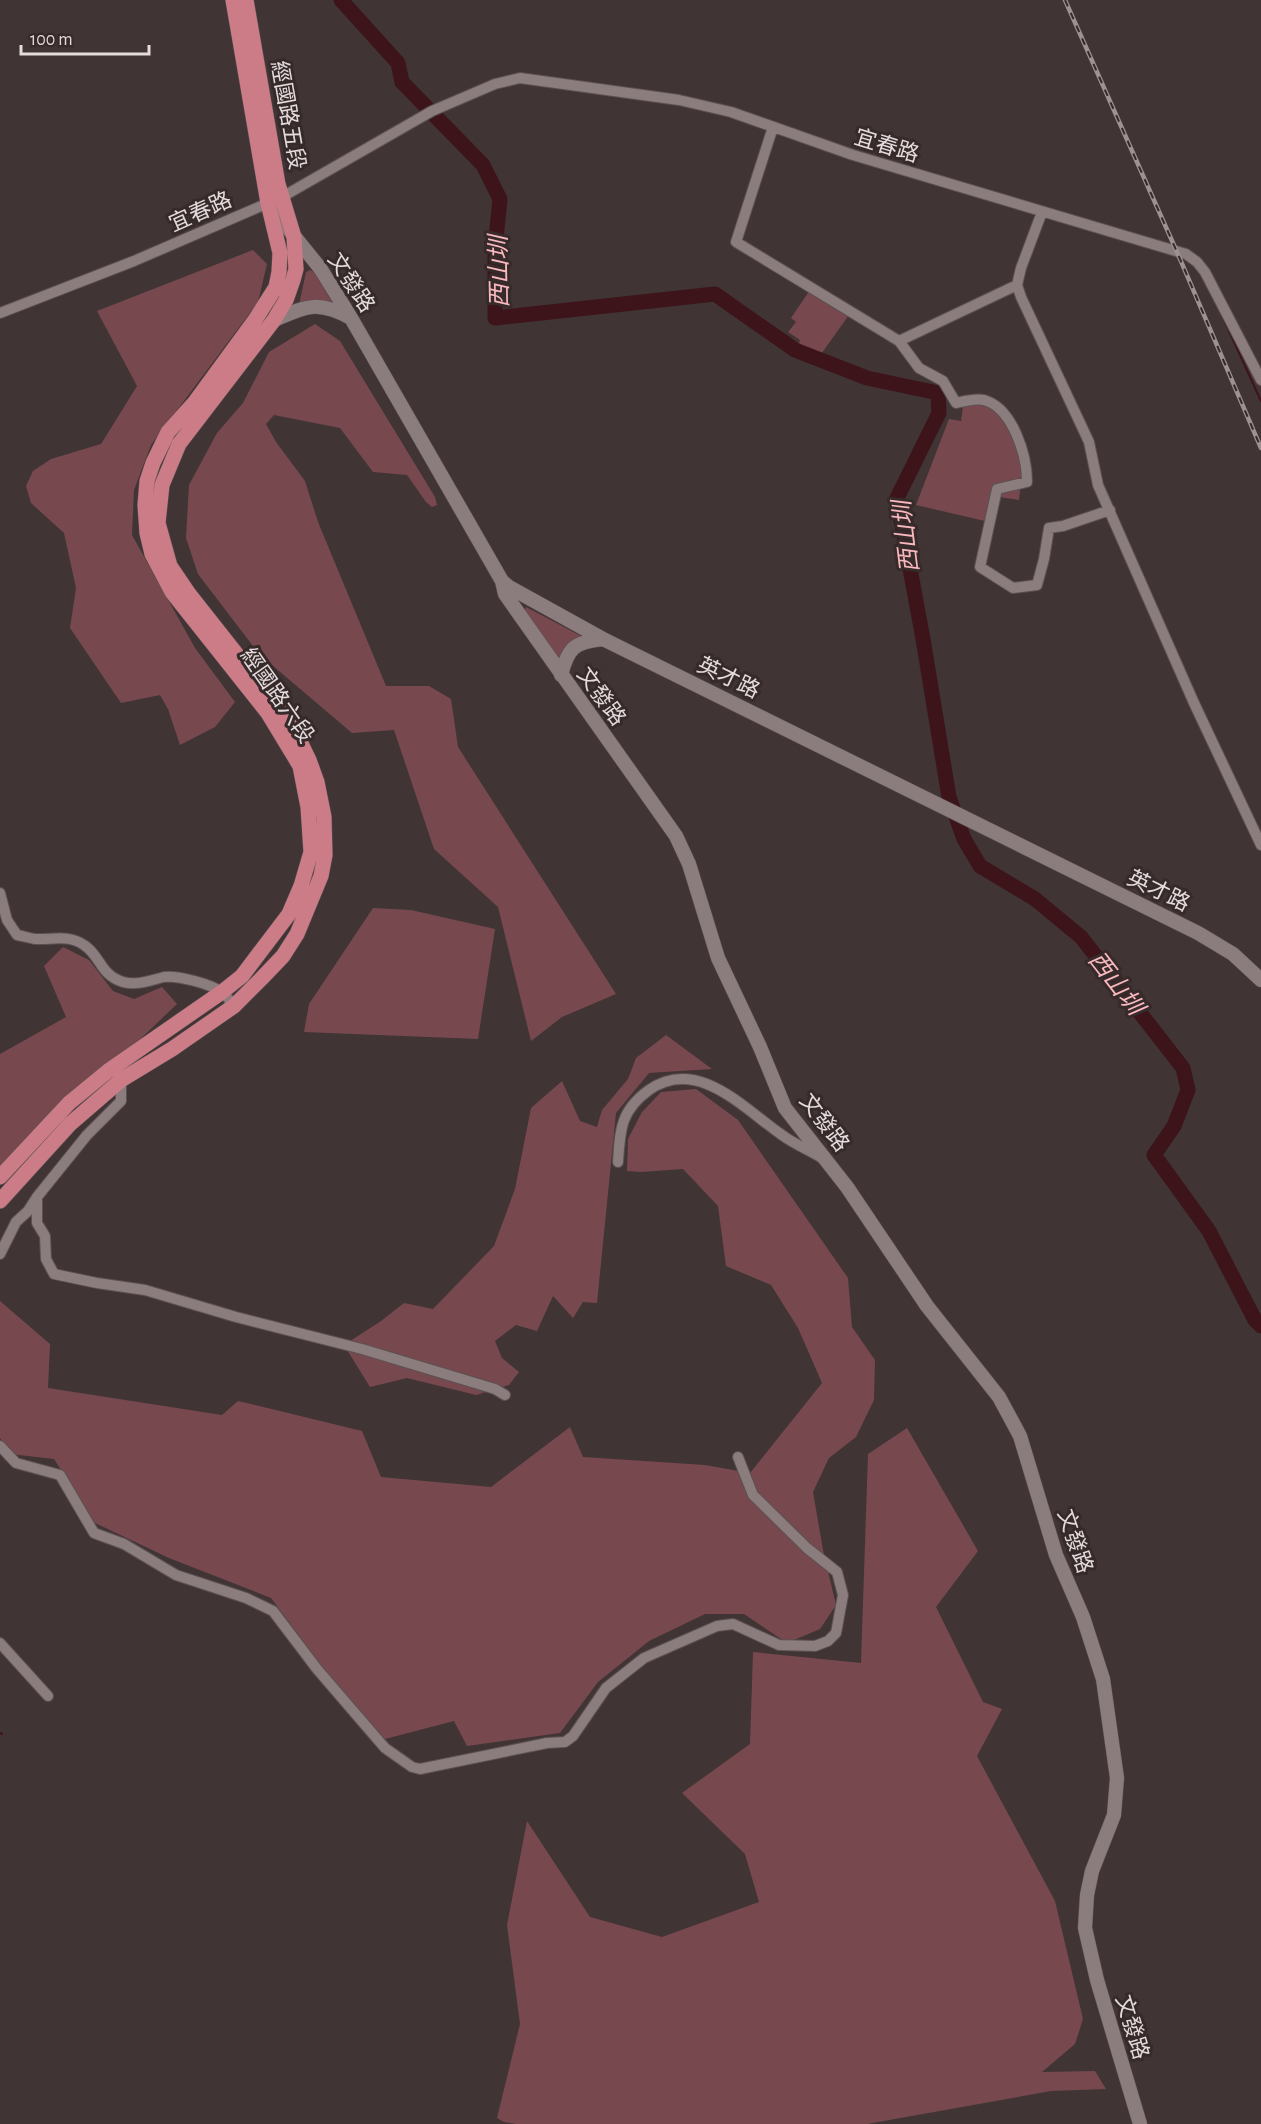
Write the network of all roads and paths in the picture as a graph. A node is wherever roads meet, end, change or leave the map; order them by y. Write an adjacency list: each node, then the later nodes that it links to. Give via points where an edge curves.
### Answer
1 (233, 0): 4 (main road, 經國路五段)
2 (246, 0): 4 (main road, 經國路五段)
3 (773, 127): 4 (street, 宜春路, via 692,102 520,78 495,84 432,111); 5 (street, 宜春路); 11 (street, via 736,242)
4 (275, 200): 6 (main road, 經國路五段); 8 (street, 宜春路); 13 (main road, 經國路六段, via 280,253 276,286)
5 (1042, 212): 7 (street); 12 (street, 宜春路, via 1186,254 1197,262)
6 (294, 237): 9 (street, 文發路, via 320,268); 10 (main road, 經國路六段, via 296,269 286,300)
7 (1017, 285): 11 (street); 14 (street, via 1089,442 1098,485)
8 (0, 313)
9 (351, 318): 10 (street, via 320,305); 15 (street, 文發路)
10 (274, 320): 13 (main road, 經國路六段)
11 (899, 341): 14 (street, via 919,368 943,381 956,403 981,399 993,403 1012,425 1018,440 1027,467 1027,482 997,489 980,567 1013,588 1037,585 1049,528)
12 (1261, 380)
13 (172, 441): 22 (main road, 經國路六段, via 153,463 147,481 145,505 152,554 172,592 287,743 300,766 308,807 311,852 289,914 242,976); 23 (main road, 經國路六段, via 158,523 170,566 291,723 312,769 324,817 321,876 297,934 283,956)
14 (1110, 510): 18 (street)
15 (502, 581): 16 (street, 英才路); 17 (street, 文發路, via 505,594)
16 (603, 639): 17 (street, via 576,645 569,651); 21 (street, 英才路, via 1217,943)
17 (561, 675): 25 (street, 文發路, via 676,836 689,864 718,958 785,1108)
18 (1261, 845)
19 (0, 892): 20 (street)
20 (3, 921): 22 (street, via 17,935 57,937 84,945 105,973 125,982 136,984 173,976)
21 (1261, 981)
22 (222, 992): 23 (street); 24 (main road, 經國路六段)
23 (234, 1006): 24 (main road, 經國路六段, via 172,1049)
24 (117, 1074): 27 (main road, 經國路六段, via 69,1103); 28 (street, via 121,1101); 29 (main road, 經國路六段)
25 (828, 1161): 26 (street, via 784,1137 709,1084 686,1078 661,1082 637,1098 620,1130); 36 (street, 文發路, via 927,1306 1009,1414 1020,1436 1056,1556 1101,1669 1117,1778 1114,1815 1090,1879 1085,1928)
26 (618, 1162)
27 (0, 1177)
28 (36, 1197): 30 (street, via 16,1222); 31 (street, via 37,1223 45,1236 46,1258 54,1274 145,1290 362,1349)
29 (0, 1201)
30 (0, 1254)
31 (505, 1395)
32 (0, 1446): 33 (street, via 16,1463 60,1475 94,1533 124,1544 176,1575 273,1611 385,1748 420,1768 565,1742 606,1688 644,1658 717,1626 733,1624 780,1645 815,1646 828,1641 836,1633 843,1595 837,1572 753,1495)
33 (738, 1457)
34 (0, 1643): 35 (street)
35 (48, 1696)
36 (1140, 2124)

